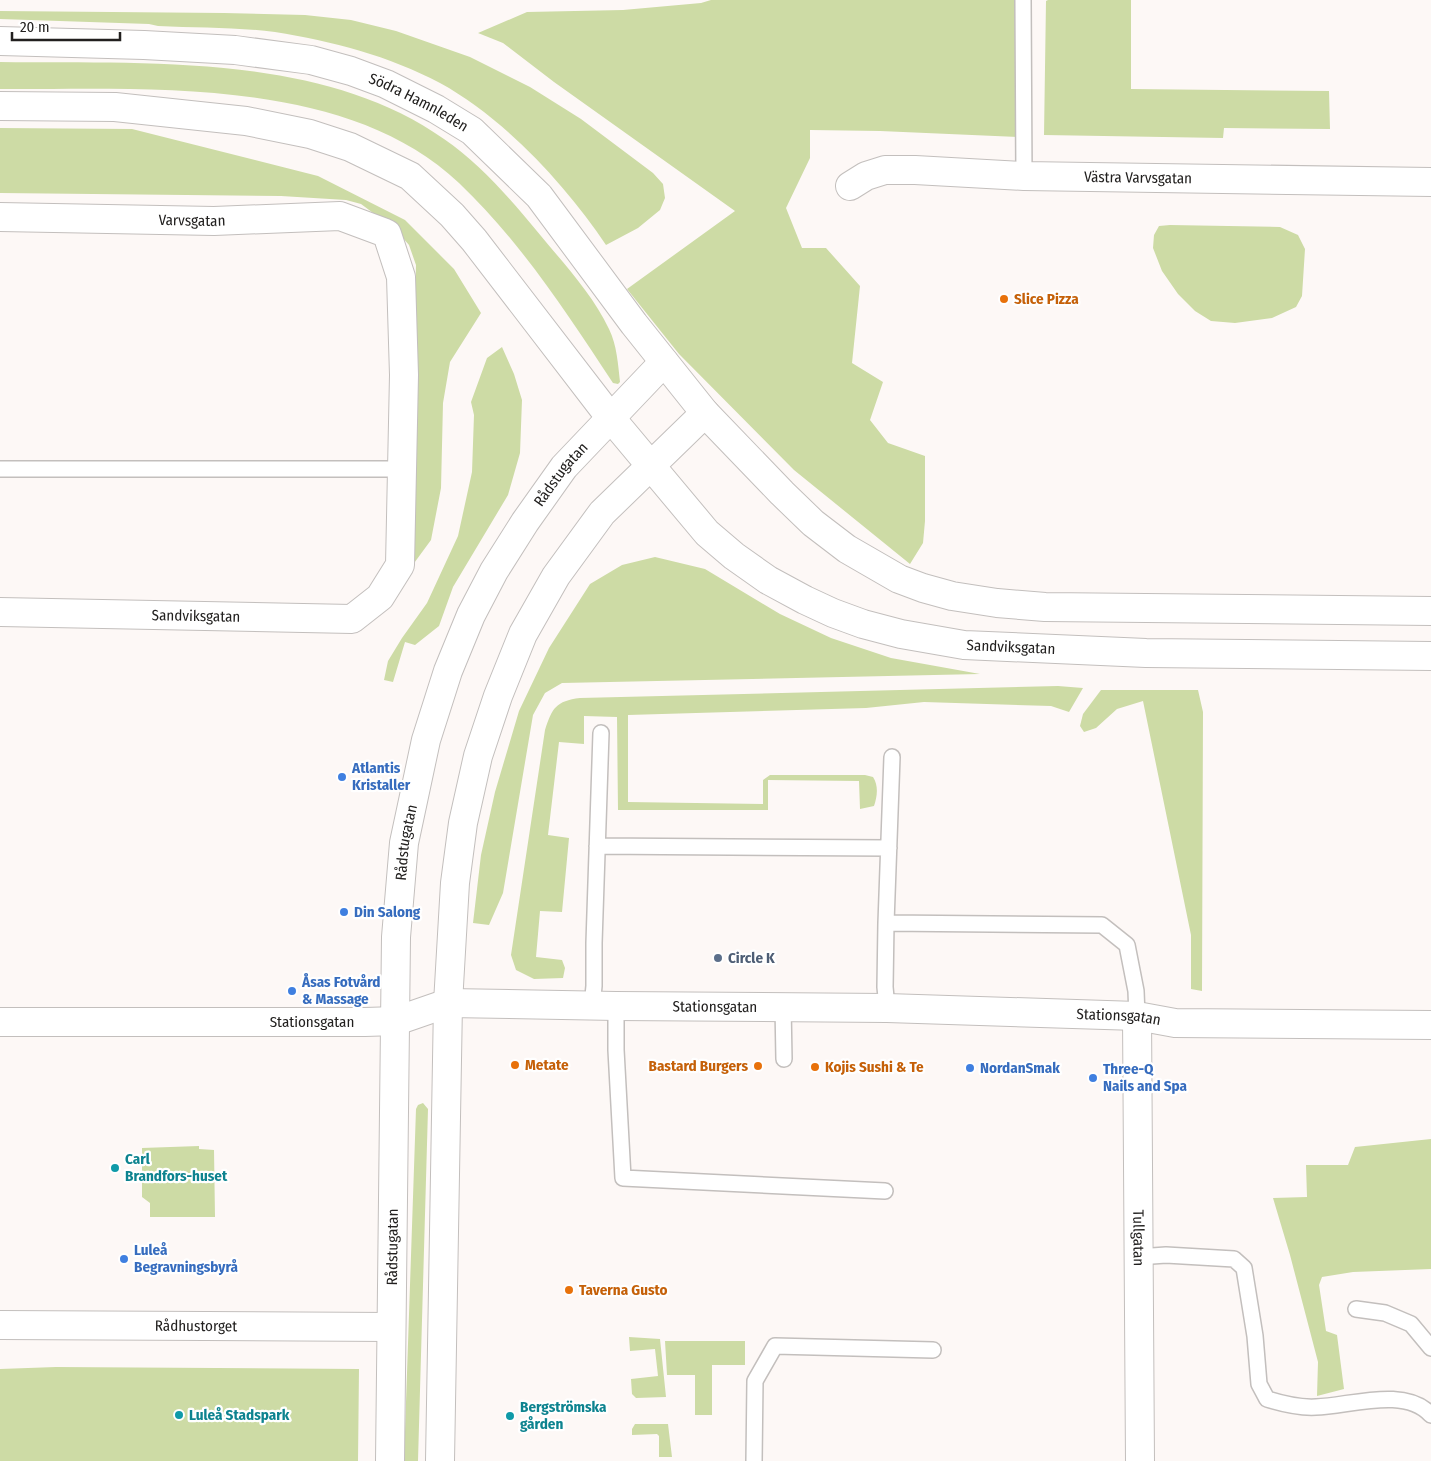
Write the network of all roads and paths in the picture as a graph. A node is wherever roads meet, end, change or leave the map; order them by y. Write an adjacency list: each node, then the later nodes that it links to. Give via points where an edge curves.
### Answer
1 (1023, 0): 4 (lane)
2 (0, 41): 8 (main road, Södra Hamnleden, via 235,50 311,60 386,84 472,131 539,196)
3 (0, 106): 10 (main road, via 115,107 246,121 310,134 350,147 410,176 474,240)
4 (1024, 176): 5 (main road, Västra Varvsgatan); 6 (main road, Västra Varvsgatan, via 885,170)
5 (1431, 182)
6 (850, 186)
7 (0, 217): 13 (main road, Varvsgatan, via 214,221 340,216 387,234 401,278)
8 (664, 362): 9 (main road, Södra Hamnleden); 10 (main road, Rådstugatan)
9 (705, 413): 11 (main road); 14 (main road, via 813,523 847,549 899,579 952,596 1045,607)
10 (610, 417): 11 (main road); 27 (main road, Rådstugatan, via 564,467 504,554 471,615 448,671 426,740 404,843 396,938)
11 (650, 466): 16 (main road, Sandviksgatan, via 707,533 768,580 833,613 901,634 964,645 1127,652); 22 (main road, via 602,514 556,576 523,634 498,696 478,756 463,823 455,883)
12 (0, 469): 13 (lane)
13 (402, 469): 15 (main road, Sandviksgatan, via 400,565 380,597 352,619)
14 (1431, 611)
15 (0, 612)
16 (1431, 656)
17 (601, 733): 19 (lane)
18 (892, 757): 20 (lane)
19 (597, 846): 20 (lane); 23 (lane, via 594,986)
20 (890, 848): 21 (lane)
21 (886, 923): 25 (lane); 26 (lane, via 1102,925 1127,945)
22 (448, 1003): 23 (main road, Stationsgatan); 27 (main road, Stationsgatan); 40 (main road)
23 (604, 1006): 24 (main road, Stationsgatan); 31 (lane, via 616,1050 623,1178)
24 (783, 1006): 25 (main road, Stationsgatan); 30 (lane)
25 (887, 1008): 26 (main road, Stationsgatan)
26 (1137, 1016): 29 (main road, Stationsgatan, via 1176,1023); 32 (main road, Tullgatan)
27 (396, 1021): 28 (main road, Stationsgatan); 35 (main road, Rådstugatan)
28 (0, 1022)
29 (1431, 1025)
30 (784, 1059)
31 (885, 1191)
32 (1138, 1257): 38 (lane, via 1166,1255 1234,1259 1244,1268 1259,1384 1267,1400 1296,1407 1378,1400 1409,1402 1425,1408); 42 (main road, Tullgatan)
33 (1356, 1309): 36 (lane, via 1385,1313 1411,1324)
34 (0, 1325): 35 (main road, Rådhustorget)
35 (391, 1327): 39 (main road, Rådstugatan)
36 (1431, 1348)
37 (934, 1350): 41 (lane, via 775,1346 755,1381)
38 (1431, 1415)
39 (390, 1461)
40 (440, 1461)
41 (754, 1461)
42 (1140, 1461)

